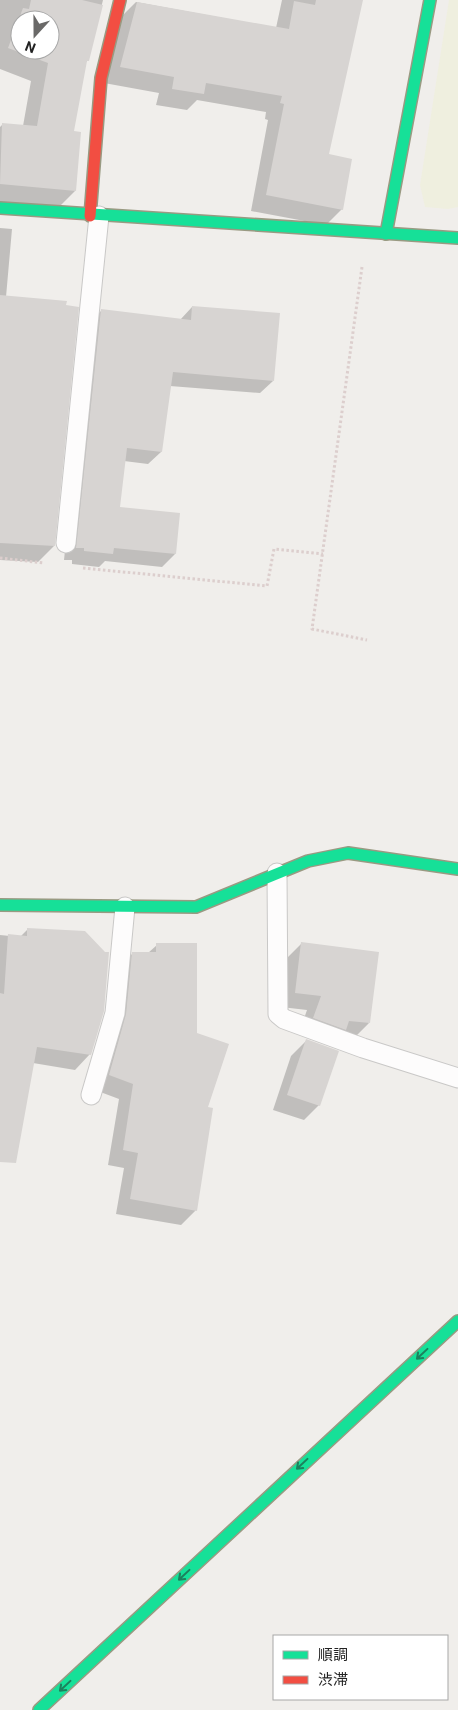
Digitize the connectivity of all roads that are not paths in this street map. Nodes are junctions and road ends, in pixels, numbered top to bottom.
1 (120, 0) edge
2 (430, 0) edge
3 (0, 208) edge
4 (95, 216) junction
5 (386, 234) junction
6 (458, 238) edge
7 (66, 543) dead end
8 (458, 869) edge
9 (277, 873) junction
10 (0, 904) edge
11 (125, 907) junction
12 (458, 1078) edge
13 (91, 1095) dead end
14 (458, 1321) edge
15 (39, 1710) edge

1 - 4 street
2 - 5 street
3 - 4 street
4 - 5 street
4 - 7 lane
5 - 6 street
8 - 9 street
9 - 11 street
9 - 12 lane
10 - 11 street
11 - 13 lane
14 -> 15 street

